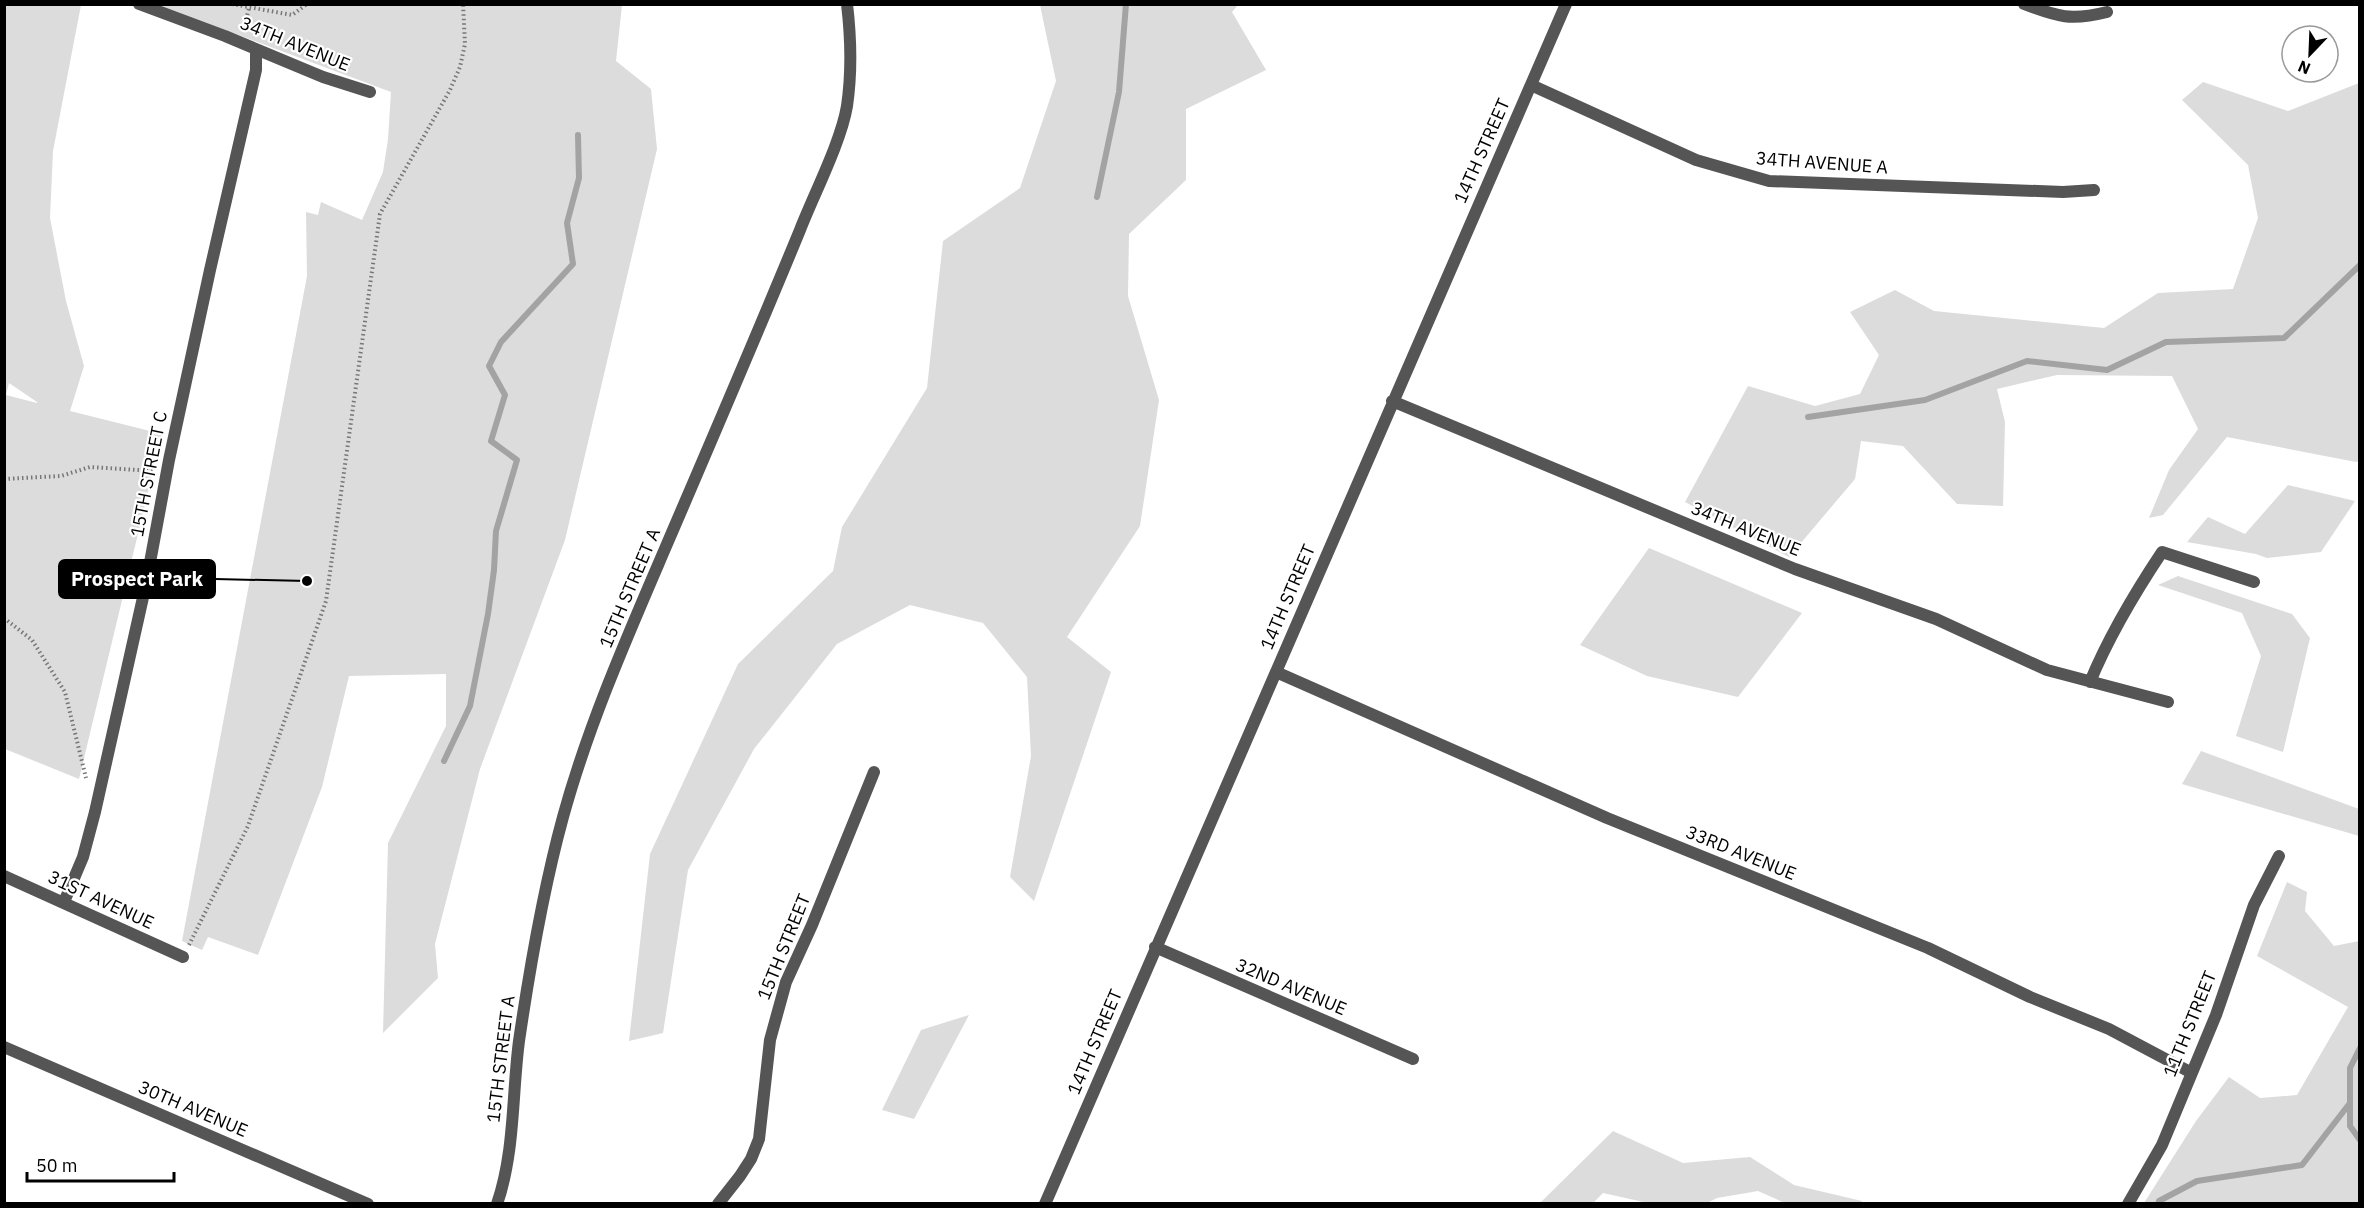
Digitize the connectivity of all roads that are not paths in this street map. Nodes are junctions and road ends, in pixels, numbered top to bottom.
1 (139, 4) edge
2 (847, 4) edge
3 (1566, 4) edge
4 (2024, 4) edge
5 (2107, 12) dead end
6 (256, 50) junction
7 (1531, 85) junction
8 (370, 92) dead end
9 (2094, 190) dead end
10 (1392, 401) junction
11 (2254, 582) dead end
12 (1276, 672) junction
13 (2090, 682) junction
14 (2168, 702) dead end
15 (874, 772) dead end
16 (2279, 856) dead end
17 (4, 876) edge
18 (64, 902) junction
19 (1155, 947) junction
20 (183, 957) road end
21 (4, 1047) edge
22 (1413, 1059) dead end
23 (2190, 1072) junction
24 (368, 1203) edge
25 (497, 1203) edge
26 (718, 1203) edge
27 (1045, 1203) edge
28 (2128, 1203) edge

1 - 6 street, 34TH AVENUE
2 - 25 street, 15TH STREET A
3 - 7 street, 14TH STREET
4 - 5 street
6 - 8 street, 34TH AVENUE
6 - 18 street, 15TH STREET C
7 - 9 street, 34TH AVENUE A
7 - 10 street, 14TH STREET
10 - 12 street, 14TH STREET
10 - 13 street, 34TH AVENUE
11 - 13 street
12 - 19 street, 14TH STREET
12 - 23 street, 33RD AVENUE
13 - 14 street, 34TH AVENUE
15 - 26 street, 15TH STREET
16 - 23 street, 11TH STREET
17 - 18 street, 31ST AVENUE
18 - 20 street, 31ST AVENUE
19 - 22 street, 32ND AVENUE
19 - 27 street, 14TH STREET
21 - 24 street, 30TH AVENUE
23 - 28 street, 11TH STREET

